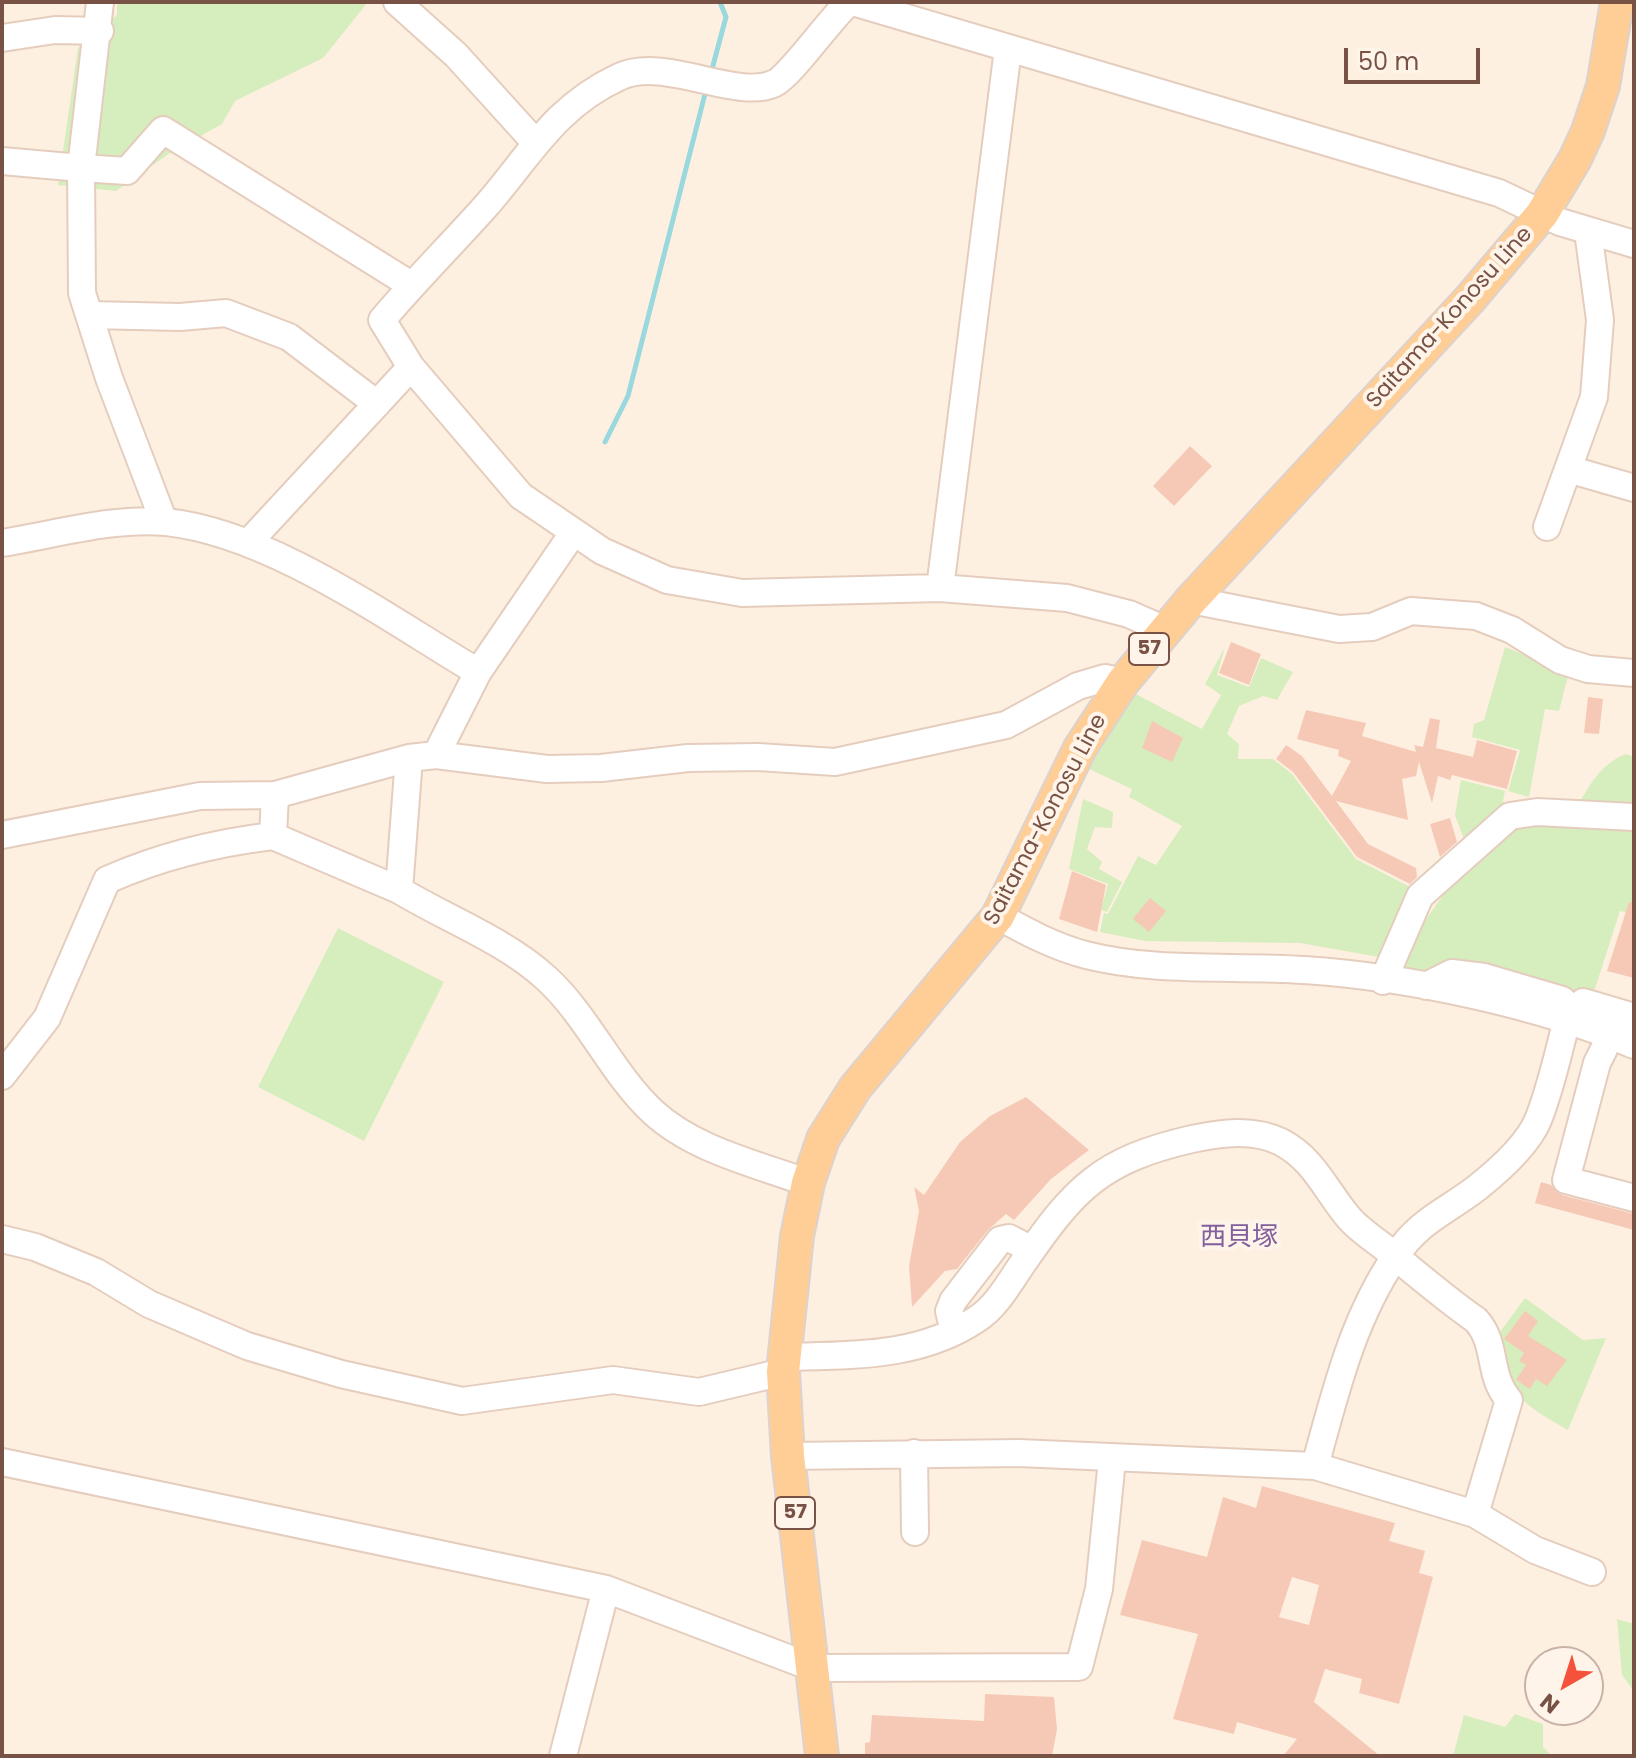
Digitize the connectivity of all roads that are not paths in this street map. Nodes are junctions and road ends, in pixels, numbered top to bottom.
1 (100, 2) edge
2 (397, 2) edge
3 (851, 2) edge
4 (1617, 2) edge
5 (100, 31) junction
6 (2, 38) edge
7 (1008, 49) junction
8 (534, 141) junction
9 (2, 161) edge
10 (81, 168) junction
11 (1542, 214) junction
12 (1588, 231) junction
13 (1634, 244) edge
14 (411, 285) junction
15 (89, 315) junction
16 (411, 367) junction
17 (377, 404) junction
18 (1568, 469) junction
19 (1634, 488) edge
20 (164, 522) junction
21 (1547, 527) dead end
22 (573, 533) junction
23 (2, 543) edge
24 (248, 543) junction
25 (940, 588) junction
26 (1191, 600) junction
27 (1165, 630) junction
28 (478, 672) junction
29 (1634, 673) edge
30 (1123, 682) junction
31 (436, 755) junction
32 (409, 758) junction
33 (275, 795) junction
34 (1634, 817) edge
35 (2, 835) edge
36 (273, 836) junction
37 (399, 890) junction
38 (998, 916) junction
39 (1383, 981) junction
40 (1634, 1017) edge
41 (1583, 1026) junction
42 (1634, 1045) edge
43 (1634, 1064) edge
44 (2, 1076) edge
45 (808, 1183) junction
46 (1634, 1198) edge
47 (2, 1239) edge
48 (1395, 1256) junction
49 (784, 1364) junction
50 (914, 1453) junction
51 (788, 1456) junction
52 (1112, 1460) junction
53 (2, 1462) edge
54 (1315, 1466) junction
55 (1475, 1514) junction
56 (915, 1532) dead end
57 (1592, 1572) dead end
58 (606, 1589) junction
59 (814, 1668) junction
60 (563, 1756) edge
61 (822, 1756) edge

1 - 5 street
2 - 8 street
3 - 7 street
3 - 8 street
4 - 11 main road, Saitama-Konosu Line / 57
5 - 6 street
5 - 10 street
7 - 11 street
7 - 25 street
8 - 14 street
9 - 10 street
10 - 14 street
10 - 15 street
11 - 12 street
11 - 26 main road, Saitama-Konosu Line / 57
12 - 13 street
12 - 18 street
14 - 16 street
15 - 17 street
15 - 20 street
16 - 17 street
16 - 22 street
17 - 24 street
18 - 19 street
18 - 21 street
20 - 23 street
20 - 24 street
22 - 25 street
22 - 28 street
24 - 28 street
25 - 27 street
26 - 27 main road, Saitama-Konosu Line / 57
26 - 29 street
27 - 30 main road, Saitama-Konosu Line / 57
28 - 31 street
30 - 31 street
30 - 38 main road, Saitama-Konosu Line / 57
31 - 32 street
32 - 33 street
32 - 37 street
33 - 35 street
33 - 36 street
34 - 39 street
36 - 37 street
36 - 44 street
37 - 45 street
38 - 39 street
38 - 45 main road, Saitama-Konosu Line / 57
39 - 41 street
40 - 41 street
41 - 42 street
41 - 43 street
41 - 46 street
41 - 48 street
45 - 49 main road, Saitama-Konosu Line / 57
47 - 49 street
48 - 49 street
48 - 54 street
48 - 55 street
49 - 51 main road, Saitama-Konosu Line / 57
50 - 51 street
50 - 52 street
50 - 56 street
51 - 59 main road, Saitama-Konosu Line / 57
52 - 54 street
52 - 59 street
53 - 58 street
54 - 55 street
55 - 57 street
58 - 59 street
58 - 60 street
59 - 61 main road, Saitama-Konosu Line / 57

